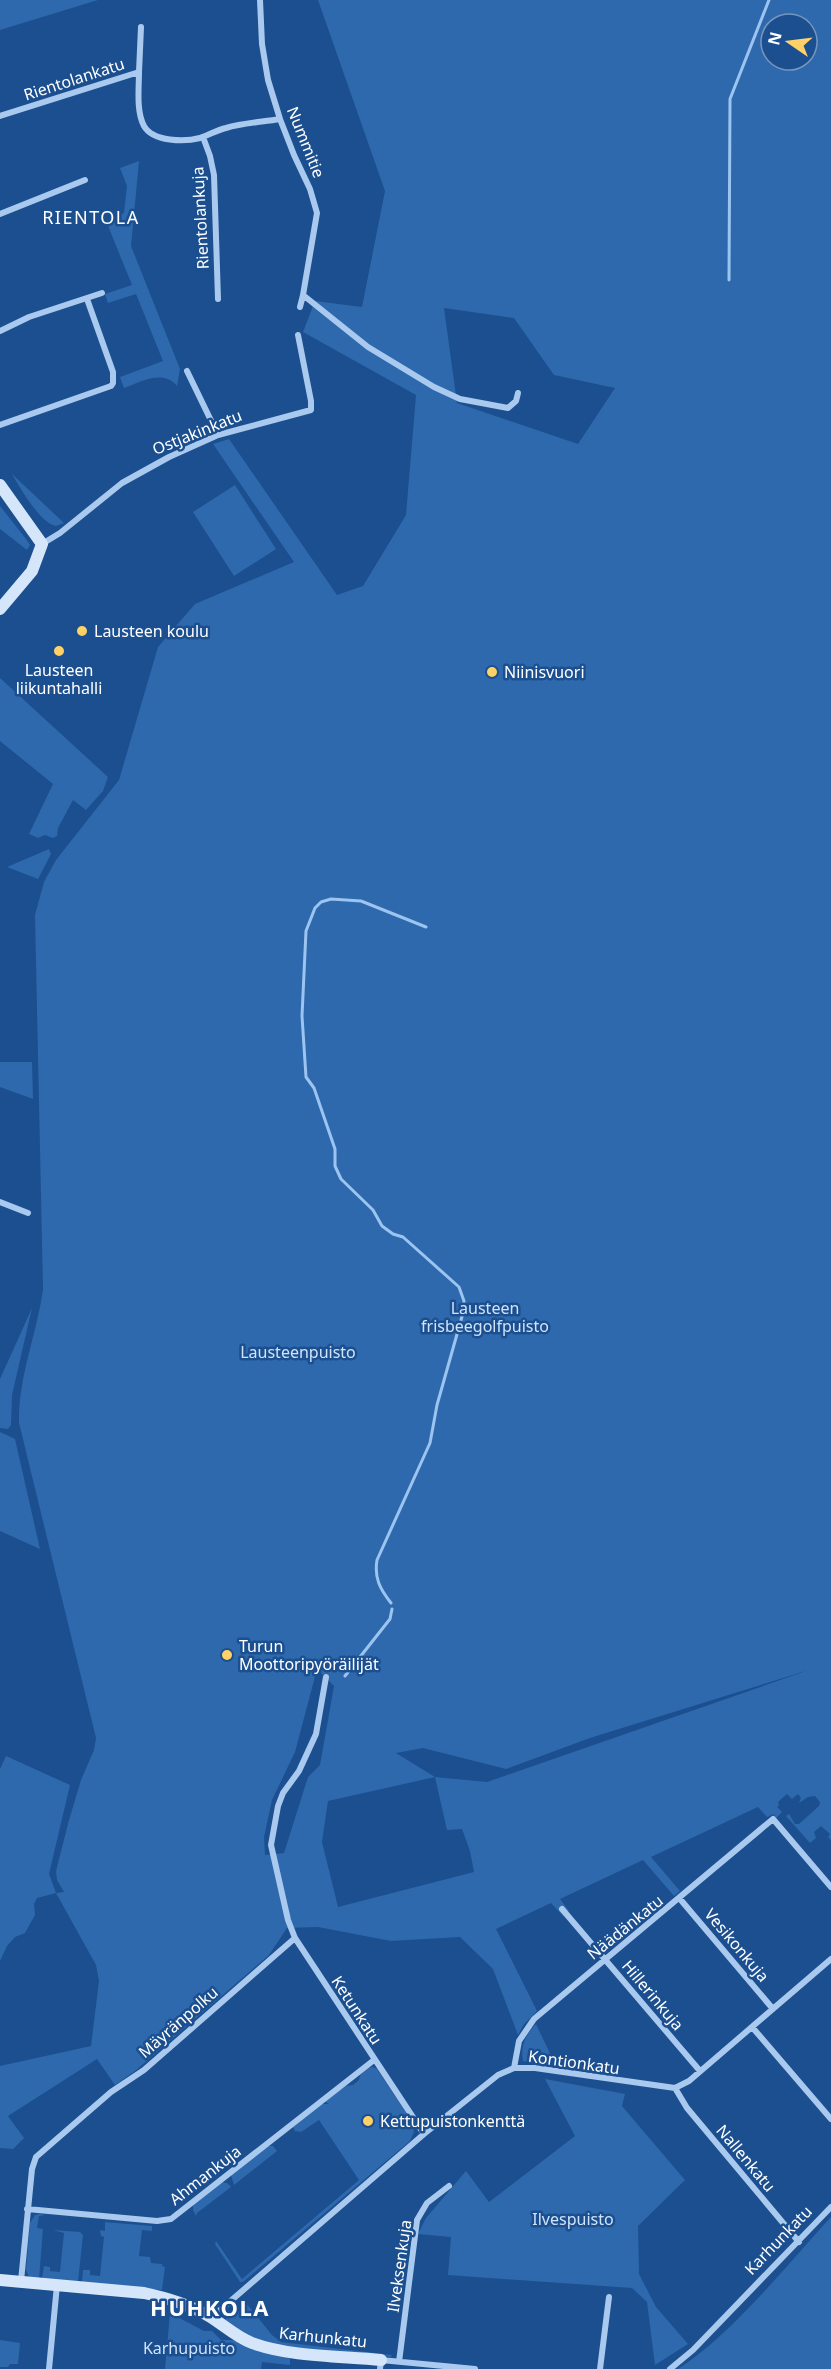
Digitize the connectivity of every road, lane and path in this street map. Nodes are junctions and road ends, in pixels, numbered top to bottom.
1 (260, 0) edge
2 (141, 27) dead end
3 (139, 72) junction
4 (0, 116) edge
5 (280, 119) junction
6 (203, 137) junction
7 (84, 180) dead end
8 (0, 214) edge
9 (102, 293) dead end
10 (303, 295) junction
11 (87, 298) junction
12 (218, 299) dead end
13 (300, 308) dead end
14 (0, 331) edge
15 (298, 335) dead end
16 (187, 371) dead end
17 (518, 393) dead end
18 (0, 425) edge
19 (218, 435) junction
20 (0, 485) edge
21 (42, 544) junction
22 (0, 609) edge
23 (0, 1202) edge
24 (28, 1213) dead end
25 (326, 1677) dead end
26 (831, 1887) edge
27 (680, 1899) junction
28 (562, 1909) dead end
29 (295, 1938) junction
30 (831, 1959) edge
31 (606, 1960) junction
32 (773, 2009) junction
33 (752, 2027) junction
34 (374, 2060) junction
35 (514, 2068) junction
36 (700, 2071) junction
37 (675, 2088) junction
38 (831, 2119) edge
39 (424, 2133) junction
40 (449, 2186) dead end
41 (831, 2207) edge
42 (27, 2209) junction
43 (800, 2242) junction
44 (0, 2280) edge
45 (21, 2282) junction
46 (57, 2285) junction
47 (609, 2297) dead end
48 (211, 2317) junction
49 (399, 2362) junction
50 (380, 2364) edge
51 (49, 2369) edge
52 (476, 2369) edge
53 (600, 2369) edge
54 (670, 2369) edge

1 - 5 street, Nummitie
2 - 3 street
3 - 4 street, Rientolankatu
3 - 6 street, Rientolankatu
5 - 6 street, Rientolankatu
5 - 10 street, Nummitie
6 - 12 street, Rientolankuja
7 - 8 street
9 - 11 street
10 - 13 street, Nummitie
10 - 17 street
11 - 14 street
11 - 18 street
15 - 19 street, Ostjakinkatu
16 - 19 street
19 - 21 street, Ostjakinkatu
20 - 21 street
21 - 22 street
23 - 24 street
25 - 29 street, Ketunkatu
26 - 27 street, Näädänkatu
27 - 31 street, Näädänkatu
27 - 32 street, Vesikonkuja
28 - 31 street, Hillerinkuja
29 - 34 street, Ketunkatu
29 - 42 street, Mäyränpolku
30 - 32 street
31 - 35 street, Näädänkatu
31 - 36 street, Hillerinkuja
32 - 33 street
33 - 36 street
33 - 38 street
34 - 39 street, Ketunkatu
34 - 42 street, Ahmankuja
35 - 37 street, Kontionkatu
35 - 39 street, Kontionkatu
36 - 37 street
37 - 43 street, Nallenkatu
39 - 48 street, Kontionkatu
40 - 49 street, Ilveksenkuja
41 - 43 street, Karhunkatu
42 - 45 street, Mäyränpolku
43 - 54 street, Karhunkatu
44 - 45 street, Karhunkatu
45 - 46 street, Karhunkatu
46 - 48 street, Karhunkatu
46 - 51 street
47 - 53 street
48 - 50 street, Karhunkatu
49 - 50 street, Karhunkatu
49 - 52 street, Karhunkatu

